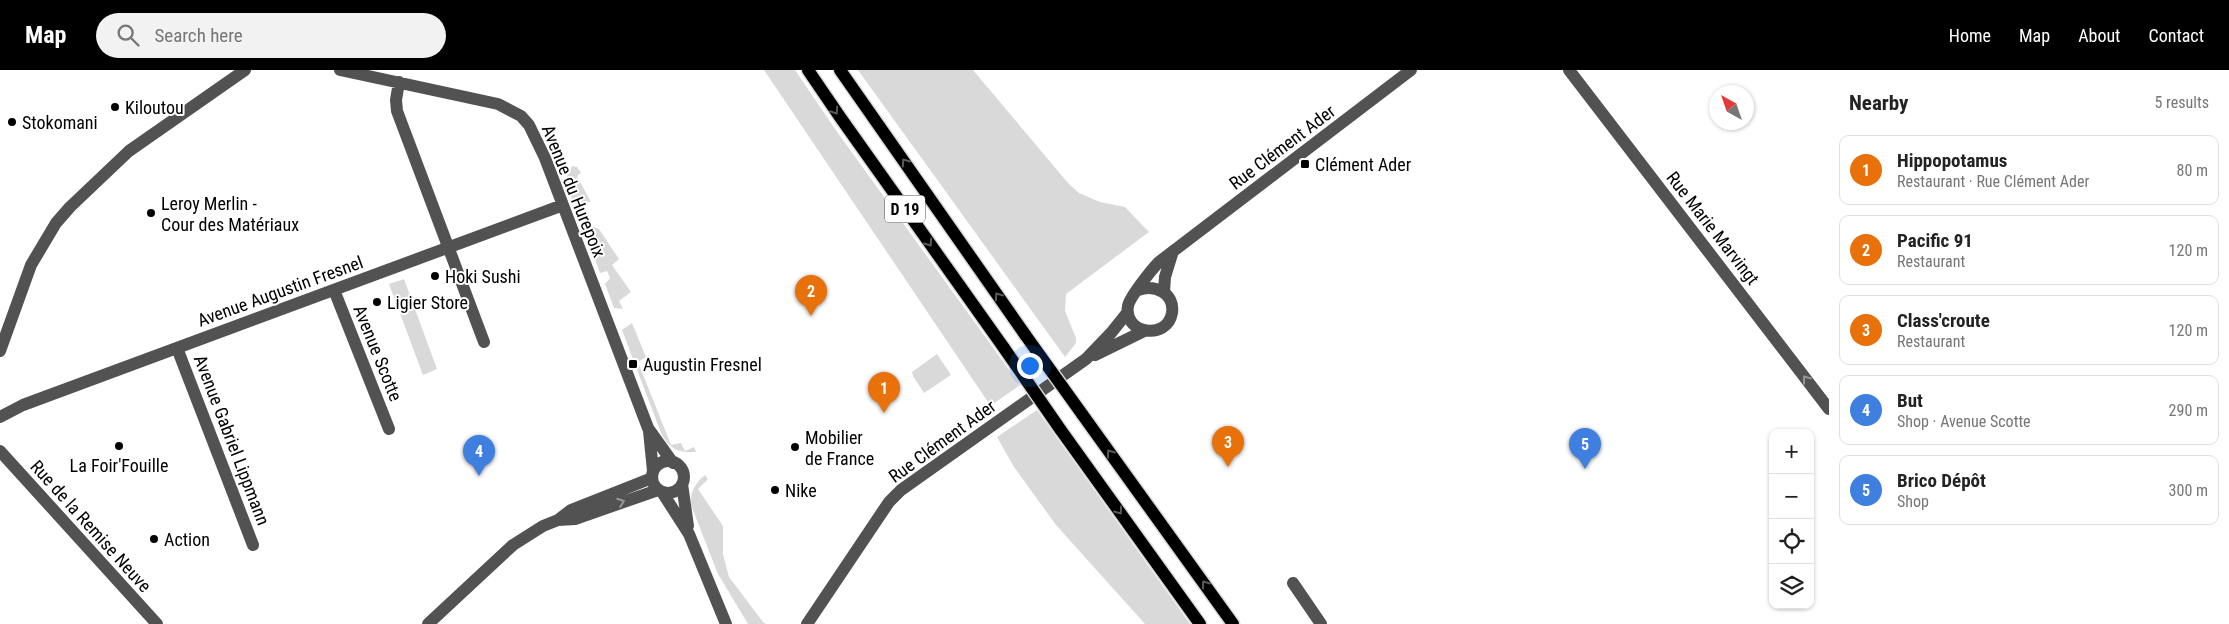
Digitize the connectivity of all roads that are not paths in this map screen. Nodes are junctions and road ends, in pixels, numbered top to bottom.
1 (245, 70) edge
2 (340, 70) edge
3 (808, 70) edge
4 (840, 70) edge
5 (1411, 70) edge
6 (1569, 70) edge
7 (399, 82) junction
8 (563, 205) junction
9 (449, 248) junction
10 (1174, 251) junction
11 (334, 290) junction
12 (1138, 290) junction
13 (1164, 292) junction
14 (1128, 313) junction
15 (1144, 331) junction
16 (484, 342) dead end
17 (177, 348) junction
18 (0, 351) edge
19 (1086, 359) junction
20 (1829, 409) edge
21 (3, 413) edge
22 (648, 428) junction
23 (389, 429) dead end
24 (0, 451) edge
25 (673, 462) junction
26 (653, 474) junction
27 (682, 484) junction
28 (660, 491) junction
29 (558, 520) junction
30 (689, 534) junction
31 (253, 545) dead end
32 (1293, 583) dead end
33 (725, 620) edge
34 (157, 624) edge
35 (428, 624) edge
36 (732, 624) edge
37 (807, 624) edge
38 (1200, 624) edge
39 (1233, 624) edge
40 (1321, 624) edge

1 - 18 street
2 - 7 street, Avenue du Hurepoix
3 -> 38 main road, D 19, bridge
39 -> 4 main road, D 19, bridge
5 - 10 street, Rue Clément Ader
20 -> 6 street, Rue Marie Marvingt
7 - 8 street, Avenue du Hurepoix
7 - 9 street
8 - 9 street, Avenue Augustin Fresnel
8 - 22 street, Avenue du Hurepoix
9 - 11 street, Avenue Augustin Fresnel
9 - 16 street
10 - 12 street, Rue Clément Ader
10 - 13 street, Rue Clément Ader
11 - 17 street, Avenue Augustin Fresnel
11 - 23 street, Avenue Scotte
12 - 13 street
12 - 14 street, Rue Clément Ader
13 - 15 street, Rue Clément Ader
14 - 15 street
14 - 19 street, Rue Clément Ader
15 - 19 street, Rue Clément Ader
17 - 21 street, Avenue Augustin Fresnel
17 - 31 street, Avenue Gabriel Lippmann
19 - 37 street, Rue Clément Ader
22 - 25 street, Avenue du Hurepoix
22 - 26 street, Avenue du Hurepoix
24 - 34 street, Rue de la Remise Neuve
25 - 26 street
25 - 27 street
26 - 28 street
26 - 29 street
27 - 28 street
27 - 30 street
29 -> 28 street
28 - 30 street
29 - 35 street
30 - 33 street
32 - 40 street
33 - 36 street

